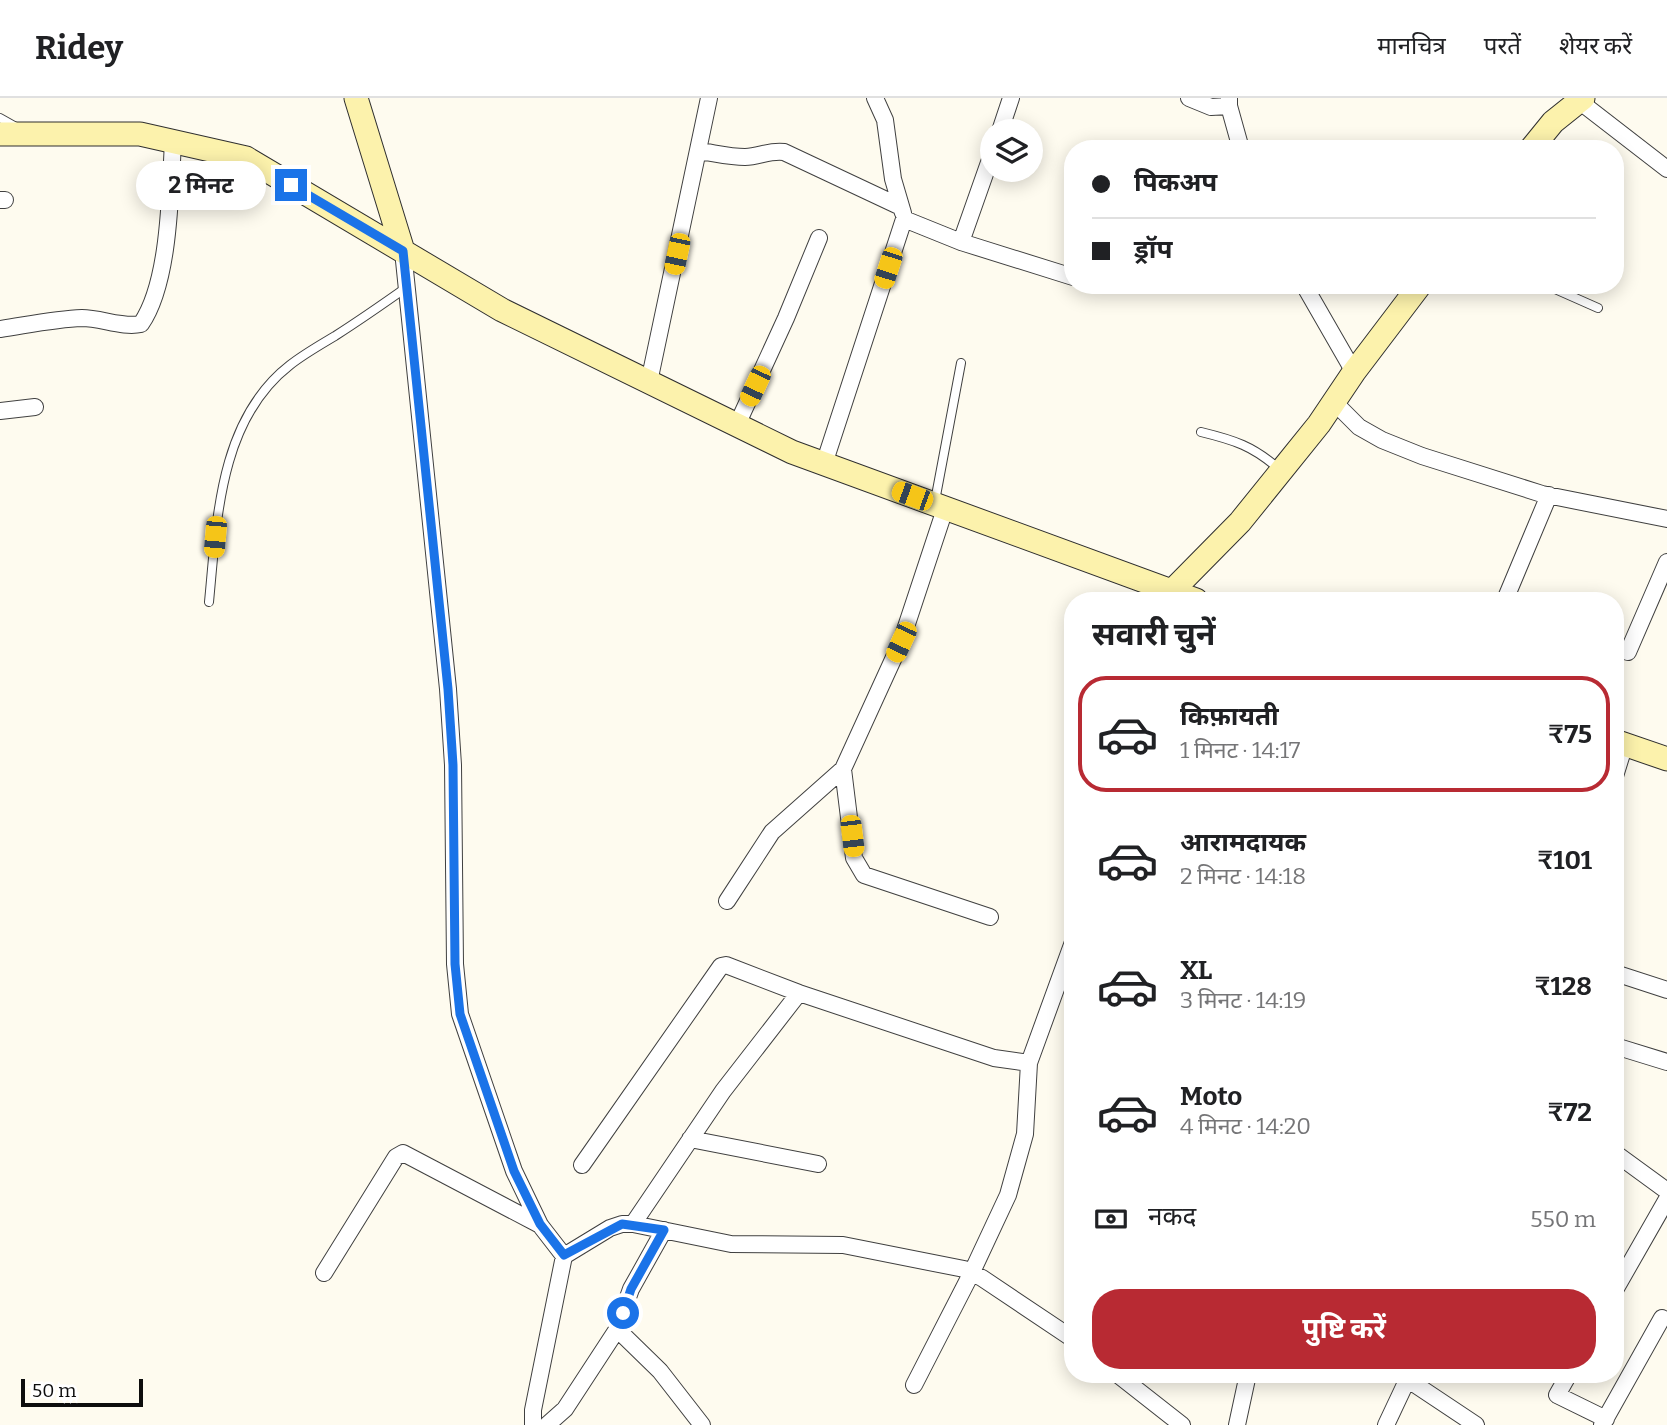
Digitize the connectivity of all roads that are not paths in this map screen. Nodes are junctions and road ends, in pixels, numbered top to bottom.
1 (356, 98) edge
2 (709, 98) edge
3 (874, 98) edge
4 (1011, 98) edge
5 (1189, 98) edge
6 (1581, 100) edge
7 (1229, 102) edge
8 (0, 118) edge
9 (1004, 119) edge
10 (0, 134) edge
11 (28, 134) junction
12 (1239, 140) edge
13 (1538, 140) edge
14 (173, 142) junction
15 (699, 151) junction
16 (1667, 169) edge
17 (982, 182) edge
18 (903, 213) junction
19 (819, 238) dead end
20 (961, 242) junction
21 (403, 251) junction
22 (1064, 274) edge
23 (407, 287) junction
24 (1309, 294) edge
25 (1413, 294) edge
26 (1566, 294) edge
27 (1598, 309) dead end
28 (0, 329) edge
29 (961, 363) dead end
30 (1354, 372) junction
31 (649, 382) junction
32 (1334, 402) junction
33 (35, 407) dead end
34 (0, 411) edge
35 (737, 425) junction
36 (1201, 432) dead end
37 (824, 464) junction
38 (1281, 471) junction
39 (1549, 495) junction
40 (940, 507) junction
41 (1667, 519) edge
42 (1667, 562) edge
43 (1170, 592) edge
44 (1190, 592) edge
45 (1508, 592) edge
46 (209, 602) dead end
47 (1624, 651) edge
48 (1624, 743) edge
49 (1662, 753) edge
50 (843, 769) junction
51 (727, 901) dead end
52 (990, 917) dead end
53 (1064, 967) edge
54 (1624, 976) edge
55 (1056, 990) junction
56 (1667, 990) edge
57 (1064, 992) edge
58 (799, 993) junction
59 (1624, 1049) edge
60 (1667, 1062) edge
61 (1029, 1063) junction
62 (690, 1139) junction
63 (1624, 1160) edge
64 (818, 1164) dead end
65 (582, 1166) dead end
66 (1667, 1191) edge
67 (1667, 1199) edge
68 (540, 1224) junction
69 (633, 1224) junction
70 (664, 1230) junction
71 (564, 1255) junction
72 (972, 1272) junction
73 (324, 1273) dead end
74 (1624, 1274) edge
75 (1662, 1318) dead end
76 (616, 1331) junction
77 (1064, 1333) edge
78 (1128, 1383) edge
79 (1246, 1383) edge
80 (1406, 1383) edge
81 (1419, 1383) edge
82 (1564, 1383) edge
83 (914, 1385) dead end
84 (1604, 1422) edge
85 (533, 1425) edge
86 (547, 1425) edge
87 (702, 1425) edge
88 (1182, 1425) edge
89 (1237, 1425) edge
90 (1386, 1425) edge
91 (1476, 1425) edge

1 - 21 main road
2 - 15 street
3 - 18 street
4 - 9 street
5 - 7 street
6 - 13 main road
6 - 16 street
7 - 12 street
8 - 11 lane
10 - 11 main road
11 - 14 main road
14 - 21 main road
14 - 28 street
15 - 18 street
15 - 31 street
17 - 20 street
18 - 20 street
18 - 37 street
19 - 35 street
20 - 22 street
21 - 23 street
21 - 31 main road
23 - 46 lane
23 - 68 street
24 - 30 street
25 - 30 main road
26 - 27 lane
29 - 40 lane
30 - 32 main road
31 - 35 main road
32 - 38 main road
32 - 39 street
33 - 34 street
35 - 37 main road
36 - 38 lane
37 - 40 main road
38 - 44 main road
39 - 41 street
39 - 45 street
40 - 43 main road
40 - 50 street
42 - 47 street
48 - 49 main road
50 - 51 street
50 - 52 street
53 - 55 street
54 - 56 street
55 - 57 street
55 - 61 street
58 - 61 street
58 - 62 street
58 - 65 street
59 - 60 street
61 - 72 street
62 - 64 street
62 - 69 street
63 - 66 street
67 - 74 street
68 - 71 street
68 - 73 street
69 - 70 street
69 - 71 street
70 - 72 street
70 - 76 street
71 - 85 street
72 - 77 street
72 - 83 street
75 - 84 street
76 - 86 street
76 - 87 street
78 - 88 street
79 - 89 street
80 - 90 street
81 - 91 street
82 - 84 street

